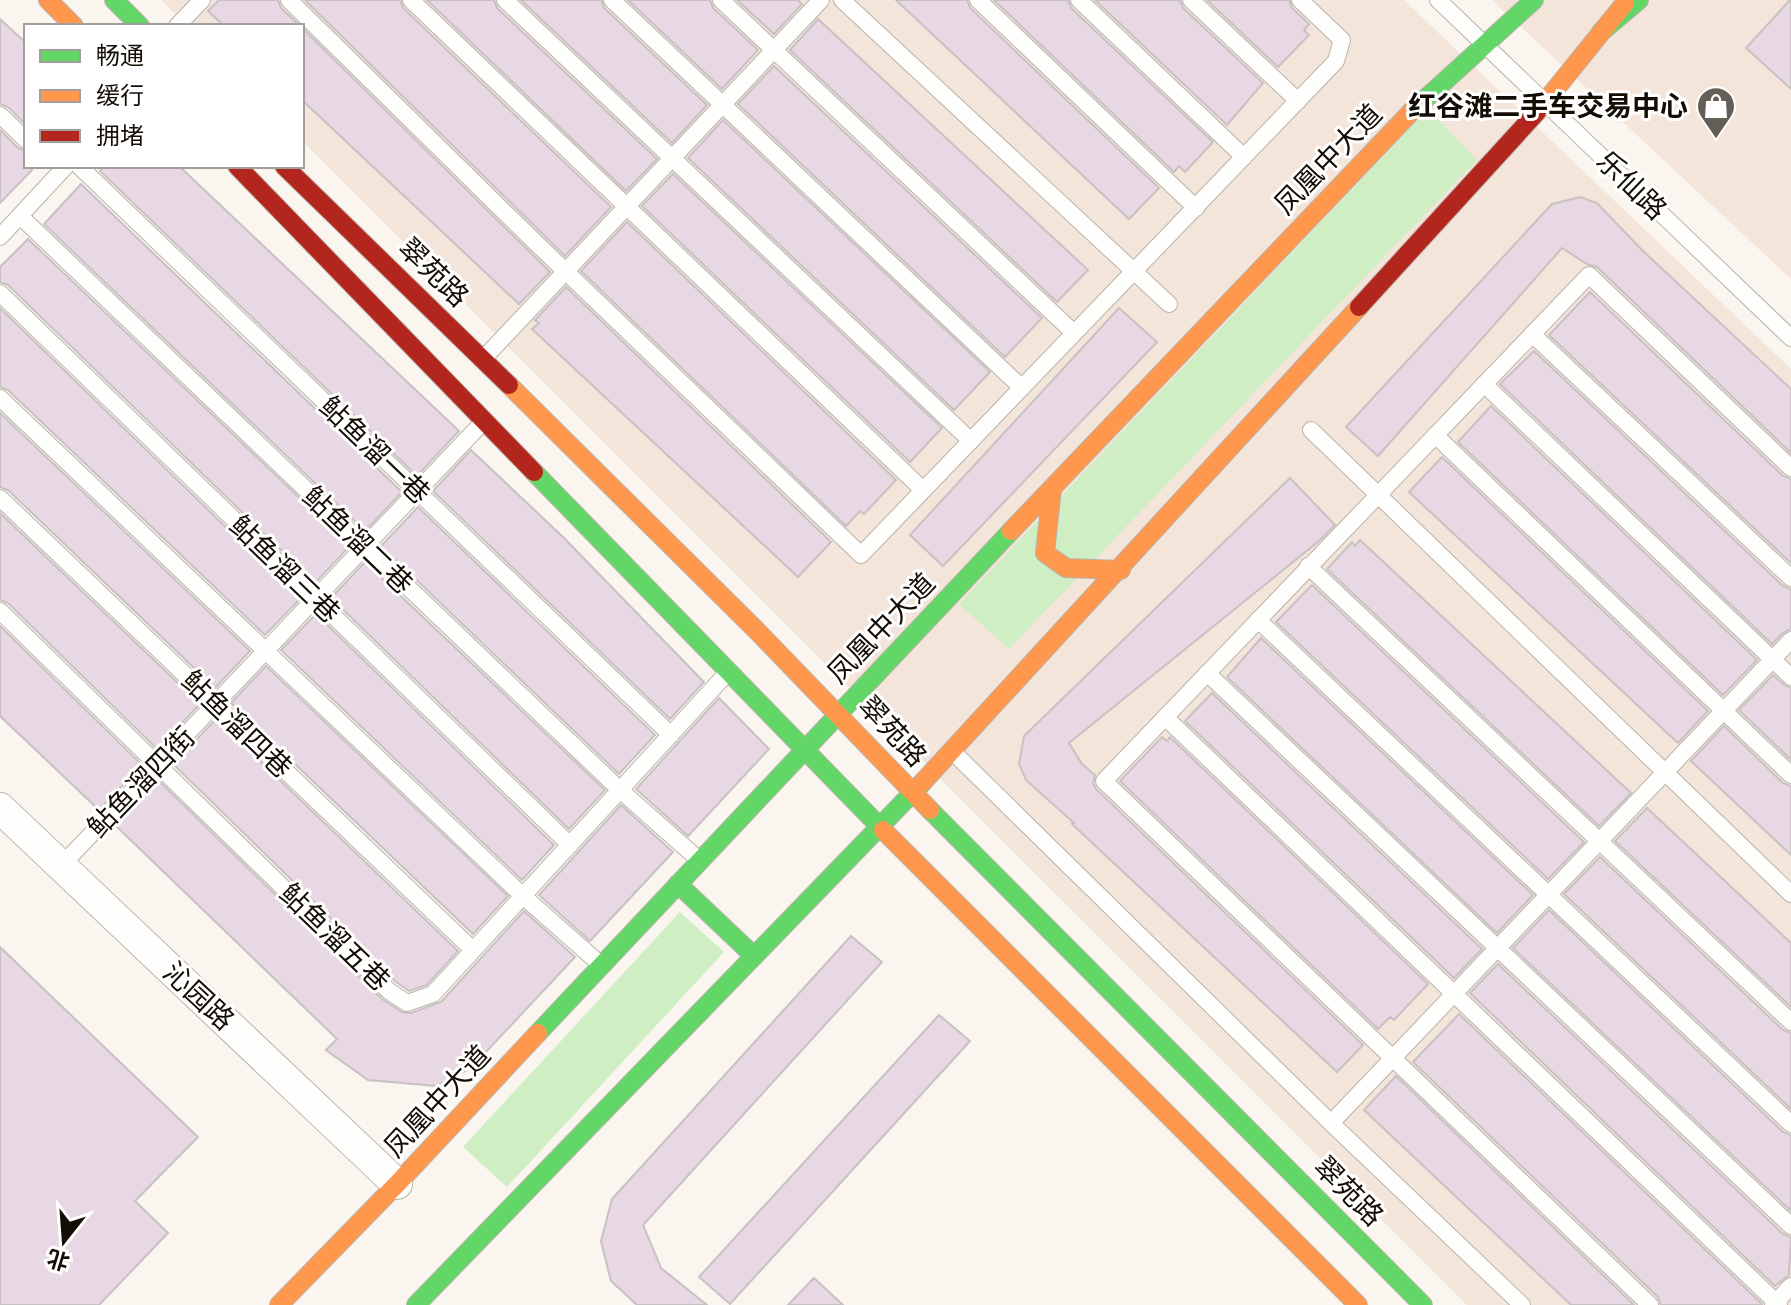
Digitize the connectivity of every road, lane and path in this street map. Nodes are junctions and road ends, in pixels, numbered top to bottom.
1 (48, 0) edge
2 (114, 0) edge
3 (202, 0) edge
4 (289, 0) edge
5 (411, 0) edge
6 (505, 0) edge
7 (612, 0) edge
8 (721, 0) edge
9 (821, 0) edge
10 (842, 0) edge
11 (978, 0) edge
12 (1079, 0) edge
13 (1191, 0) edge
14 (1300, 0) edge
15 (1438, 0) edge
16 (1534, 0) edge
17 (1627, 0) edge
18 (1639, 0) edge
19 (72, 24) edge
20 (138, 24) edge
21 (179, 24) edge
22 (1601, 32) junction
23 (1485, 44) junction
24 (774, 50) junction
25 (1298, 101) junction
26 (1546, 102) junction
27 (723, 105) junction
28 (0, 115) edge
29 (24, 138) edge
30 (1244, 157) junction
31 (672, 158) junction
32 (60, 168) edge
33 (81, 168) edge
34 (239, 168) edge
35 (286, 168) edge
36 (627, 206) junction
37 (1196, 208) junction
38 (20, 216) junction
39 (2, 232) edge
40 (566, 272) junction
41 (1133, 272) junction
42 (0, 293) edge
43 (1169, 304) dead end
44 (1074, 333) junction
45 (1532, 334) junction
46 (1791, 338) edge
47 (483, 359) junction
48 (1484, 384) junction
49 (1022, 388) junction
50 (0, 398) edge
51 (485, 420) junction
52 (1311, 430) dead end
53 (1435, 435) junction
54 (971, 441) junction
55 (1791, 468) edge
56 (1052, 489) junction
57 (923, 490) junction
58 (418, 492) junction
59 (1377, 494) junction
60 (0, 498) edge
61 (365, 547) junction
62 (1308, 566) junction
63 (1121, 570) junction
64 (1791, 578) edge
65 (316, 599) junction
66 (0, 611) edge
67 (1258, 620) junction
68 (1791, 640) edge
69 (266, 651) junction
70 (1772, 659) junction
71 (730, 670) junction
72 (1207, 673) junction
73 (1791, 677) edge
74 (216, 704) junction
75 (1724, 711) junction
76 (838, 713) junction
77 (1165, 717) junction
78 (671, 735) junction
79 (805, 747) junction
80 (953, 752) junction
81 (158, 765) junction
82 (1666, 773) junction
83 (1791, 775) edge
84 (620, 790) junction
85 (913, 793) junction
86 (0, 808) edge
87 (879, 826) junction
88 (1600, 842) junction
89 (570, 845) junction
90 (699, 860) junction
91 (61, 866) junction
92 (678, 884) junction
93 (1791, 894) edge
94 (523, 896) junction
95 (1549, 896) junction
96 (1498, 949) junction
97 (473, 950) junction
98 (754, 956) junction
99 (601, 965) junction
100 (1454, 994) junction
101 (1791, 1022) edge
102 (1393, 1058) junction
103 (1331, 1123) junction
104 (1791, 1124) edge
105 (397, 1184) junction
106 (1791, 1226) edge
107 (1791, 1286) edge
108 (425, 1302) edge
109 (1776, 1304) edge
110 (279, 1305) edge
111 (1358, 1305) edge
112 (1423, 1305) edge
113 (1522, 1305) edge
114 (1650, 1305) edge

1 - 19 main road
2 - 20 main road
3 - 21 lane
4 - 40 lane
5 - 36 lane
6 - 31 lane
7 - 27 lane
8 - 24 lane
9 - 24 lane
10 - 41 lane
11 - 37 lane
12 - 30 lane
13 - 25 lane
14 - 25 lane
15 - 23 lane, 乐仙路
16 - 23 main road, 凤凰中大道
17 - 22 main road
18 - 22 main road
22 - 26 main road
23 - 26 lane, 乐仙路
23 - 56 main road, 凤凰中大道
24 - 27 lane
24 - 44 lane
25 - 30 lane
26 - 46 lane, 乐仙路
26 - 63 main road
27 - 31 lane
27 - 49 lane
28 - 29 lane
30 - 37 lane
31 - 36 lane
31 - 54 lane
32 - 38 lane
33 - 58 lane, 鲇鱼溜一巷
34 - 51 main road
35 - 47 main road, 翠苑路
36 - 40 lane
36 - 57 lane
37 - 41 lane
38 - 39 lane
38 - 61 lane, 鲇鱼溜二巷
40 - 47 lane
40 - 57 lane
41 - 43 lane
41 - 44 lane
42 - 65 lane, 鲇鱼溜三巷
44 - 49 lane
45 - 48 lane
45 - 55 lane
45 - 64 lane
47 - 76 main road, 翠苑路
48 - 53 lane
48 - 70 lane
49 - 54 lane
50 - 69 lane
51 - 58 lane, 鲇鱼溜四街
51 - 71 main road
52 - 59 lane
53 - 59 lane
53 - 75 lane
54 - 57 lane
56 - 63 main road
56 - 76 main road, 凤凰中大道
58 - 61 lane, 鲇鱼溜四街
58 - 78 lane, 鲇鱼溜一巷
59 - 62 lane
59 - 82 lane
60 - 74 lane, 鲇鱼溜四巷
61 - 65 lane, 鲇鱼溜四街
61 - 84 lane, 鲇鱼溜二巷
62 - 67 lane
62 - 88 lane
63 - 80 main road
65 - 69 lane, 鲇鱼溜四街
65 - 89 lane, 鲇鱼溜三巷
66 - 81 lane, 鲇鱼溜五巷
67 - 72 lane
67 - 95 lane
68 - 70 lane
69 - 74 lane, 鲇鱼溜四街
69 - 94 lane
70 - 73 lane
70 - 75 lane
71 - 78 lane, 鲇鱼溜五巷
71 - 79 main road
72 - 77 lane
72 - 96 lane
74 - 81 lane, 鲇鱼溜四街
74 - 97 lane, 鲇鱼溜四巷
75 - 82 lane
75 - 83 lane
76 - 79 main road, 凤凰中大道
76 - 85 main road, 翠苑路
77 - 100 lane
77 - 102 lane
78 - 84 lane, 鲇鱼溜五巷
79 - 87 main road
79 - 90 main road, 凤凰中大道
80 - 85 main road
80 - 103 lane
81 - 91 lane, 鲇鱼溜四街
81 - 97 lane, 鲇鱼溜五巷
82 - 88 lane
82 - 93 lane
84 - 89 lane, 鲇鱼溜五巷
84 - 90 lane, 鲇鱼溜二巷
85 - 87 main road
85 - 112 main road, 翠苑路
86 - 91 street, 沁园路
87 - 98 main road
87 - 111 main road
88 - 95 lane
88 - 101 lane
89 - 94 lane, 鲇鱼溜五巷
90 - 92 main road, 凤凰中大道
91 - 105 street, 沁园路
92 - 98 main road
92 - 99 main road, 凤凰中大道
94 - 97 lane, 鲇鱼溜五巷
94 - 99 lane
95 - 96 lane
95 - 104 lane
96 - 100 lane
96 - 106 lane
98 - 108 main road
99 - 105 main road, 凤凰中大道
100 - 102 lane
100 - 109 lane
102 - 103 lane
102 - 114 lane
103 - 113 lane
105 - 110 main road, 凤凰中大道
107 - 109 lane

